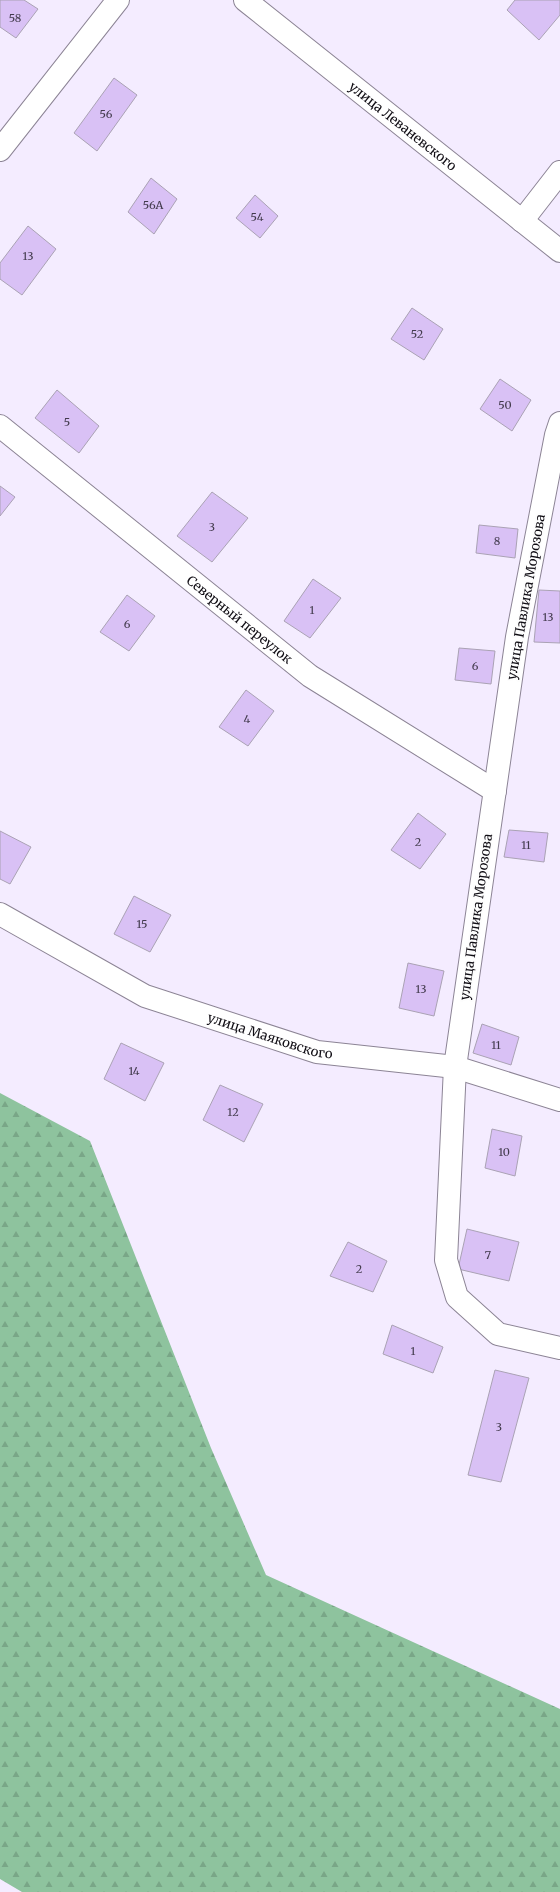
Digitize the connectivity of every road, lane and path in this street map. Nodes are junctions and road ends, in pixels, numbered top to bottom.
1 (118, 0) edge
2 (245, 0) edge
3 (0, 150) edge
4 (560, 172) edge
5 (522, 221) junction
6 (560, 252) edge
7 (560, 422) edge
8 (0, 426) edge
9 (494, 791) junction
10 (0, 914) edge
11 (455, 1067) junction
12 (560, 1100) edge
13 (560, 1348) edge

1 - 3 street
2 - 5 street, улица Леваневского
4 - 5 street
5 - 6 street, улица Леваневского
7 - 9 street, улица Павлика Морозова
8 - 9 street, Северный переулок
9 - 11 street, улица Павлика Морозова
10 - 11 street, улица Маяковского
11 - 12 street, улица Маяковского
11 - 13 street, улица Павлика Морозова

